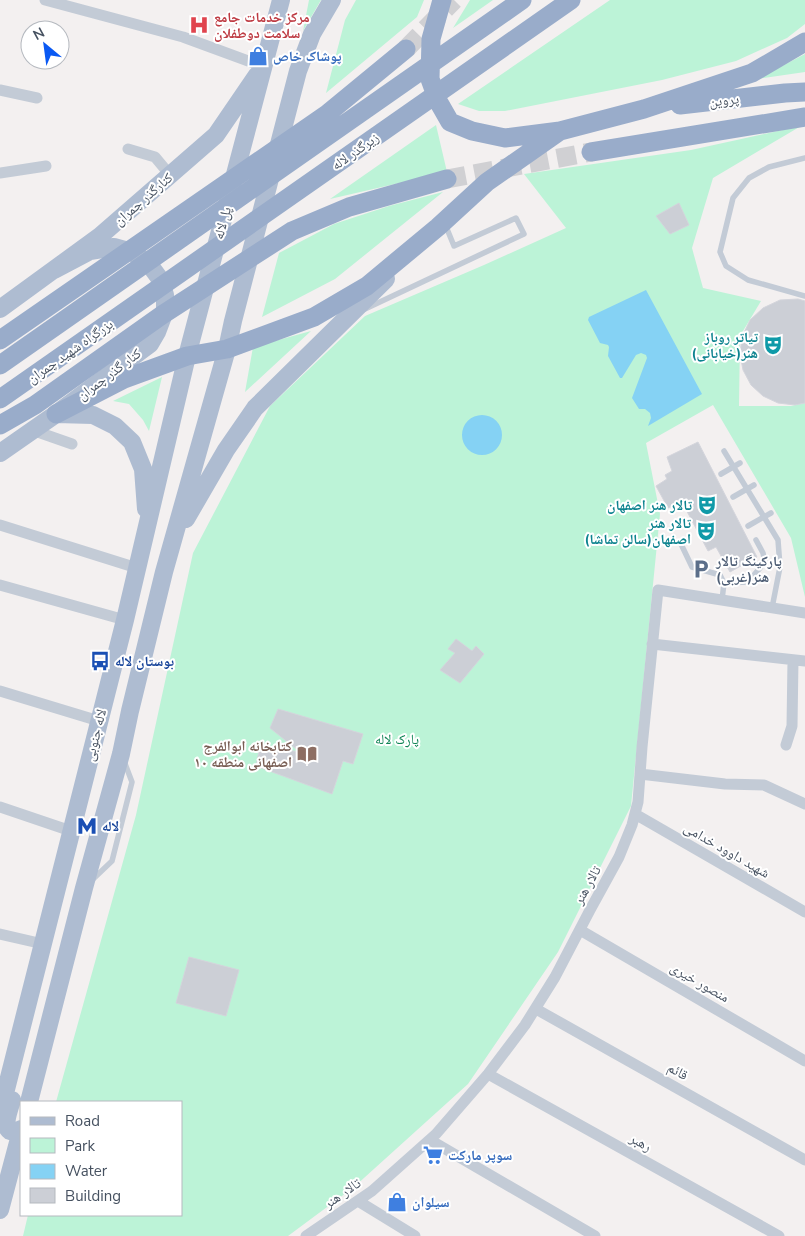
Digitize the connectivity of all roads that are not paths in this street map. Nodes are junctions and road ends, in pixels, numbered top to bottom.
1 (45, 0) edge
2 (281, 0) edge
3 (332, 0) edge
4 (442, 0) edge
5 (522, 0) edge
6 (571, 0) edge
7 (805, 42) edge
8 (406, 49) tunnel mouth
9 (262, 66) junction
10 (0, 90) edge
11 (805, 92) edge
12 (37, 98) dead end
13 (644, 109) junction
14 (805, 117) edge
15 (560, 130) junction
16 (128, 149) dead end
17 (591, 152) tunnel mouth
18 (805, 158) edge
19 (46, 166) dead end
20 (0, 173) edge
21 (170, 175) junction
22 (447, 179) tunnel mouth
23 (441, 224) junction
24 (54, 270) junction
25 (122, 280) joint
26 (805, 296) edge
27 (139, 302) joint
28 (0, 309) edge
29 (347, 318) junction
30 (0, 340) edge
31 (227, 349) junction
32 (187, 356) junction
33 (0, 366) edge
34 (0, 399) edge
35 (56, 414) junction
36 (0, 425) edge
37 (32, 430) junction
38 (72, 444) dead end
39 (724, 451) dead end
40 (0, 453) edge
41 (740, 463) dead end
42 (734, 467) junction
43 (721, 474) dead end
44 (754, 485) dead end
45 (747, 489) junction
46 (733, 497) dead end
47 (771, 513) dead end
48 (764, 517) junction
49 (0, 525) edge
50 (148, 526) junction
51 (748, 526) dead end
52 (756, 540) dead end
53 (680, 544) dead end
54 (171, 548) junction
55 (137, 568) junction
56 (724, 583) junction
57 (0, 585) edge
58 (722, 600) junction
59 (772, 608) junction
60 (805, 613) edge
61 (125, 620) junction
62 (652, 644) junction
63 (799, 660) edge
64 (0, 691) edge
65 (99, 722) junction
66 (786, 745) dead end
67 (640, 774) junction
68 (805, 804) edge
69 (0, 807) edge
70 (635, 814) junction
71 (71, 831) junction
72 (805, 912) edge
73 (580, 930) junction
74 (0, 934) edge
75 (43, 944) junction
76 (35, 978) junction
77 (536, 1009) junction
78 (805, 1061) edge
79 (488, 1074) junction
80 (29, 1101) edge
81 (0, 1113) edge
82 (20, 1130) edge
83 (20, 1134) edge
84 (430, 1140) junction
85 (0, 1160) edge
86 (805, 1160) edge
87 (0, 1182) edge
88 (358, 1201) junction
89 (0, 1210) edge
90 (306, 1236) edge
91 (415, 1236) edge
92 (595, 1236) edge
93 (779, 1236) edge

1 - 9 street
2 - 9 main road
3 - 31 main road, لاله جنوبی
4 - 15 highway
5 - 25 highway, زیرگذر لاله
6 - 27 highway, زیرگذر لاله
7 - 13 highway
8 - 30 highway
9 - 21 main road, کنارگذر چمران
9 - 32 main road, پل لاله
10 - 12 street
11 - 13 highway, پروین
13 - 15 highway
14 - 17 highway
15 - 23 highway
16 - 21 street
18 - 26 lane
19 - 20 street
21 - 24 main road, کنارگذر چمران
22 - 36 highway
23 - 29 main road
23 - 29 lane
23 - 31 highway
24 - 28 main road, کنارگذر چمران
24 - 35 main road, کنار گذر چمران
25 - 33 highway, بزرگراه شهید چمران
27 - 34 highway, بزرگراه شهید چمران
29 - 54 main road
31 - 32 highway
31 - 54 main road, لاله جنوبی
32 - 35 highway
32 - 50 main road, لاله جنوبی
35 - 37 main road
35 - 50 main road
37 - 38 street
37 - 40 main road
39 - 42 lane
41 - 42 lane
42 - 43 lane
42 - 45 lane
44 - 45 lane
45 - 46 lane
45 - 48 lane
47 - 48 lane
48 - 51 lane
48 - 59 lane
49 - 55 street
50 - 55 main road, لاله جنوبی
52 - 56 lane
53 - 56 lane
54 - 80 main road, لاله جنوبی
55 - 61 main road, لاله جنوبی
56 - 58 lane
57 - 61 street
58 - 59 street, تالار هنر
58 - 62 street, تالار هنر
59 - 60 street, تالار هنر
61 - 65 main road, لاله جنوبی
62 - 63 street
62 - 67 street, تالار هنر
63 - 66 street
64 - 65 street
65 - 71 main road, لاله جنوبی
67 - 68 street
67 - 70 street, تالار هنر
69 - 71 street
70 - 72 street, شهید داوود خدامی
70 - 73 street, تالار هنر
71 - 75 main road, لاله جنوبی
73 - 77 street, تالار هنر
73 - 78 street, منصور خیری
74 - 75 street
75 - 76 main road, لاله جنوبی
76 - 81 main road, لاله جنوبی
76 - 82 main road
77 - 79 street, تالار هنر
77 - 86 street, قائم
79 - 84 street, تالار هنر
79 - 93 street, رهبر
83 - 89 main road
84 - 88 street, تالار هنر
84 - 92 street
85 - 87 main road
88 - 90 street, تالار هنر
88 - 91 street

